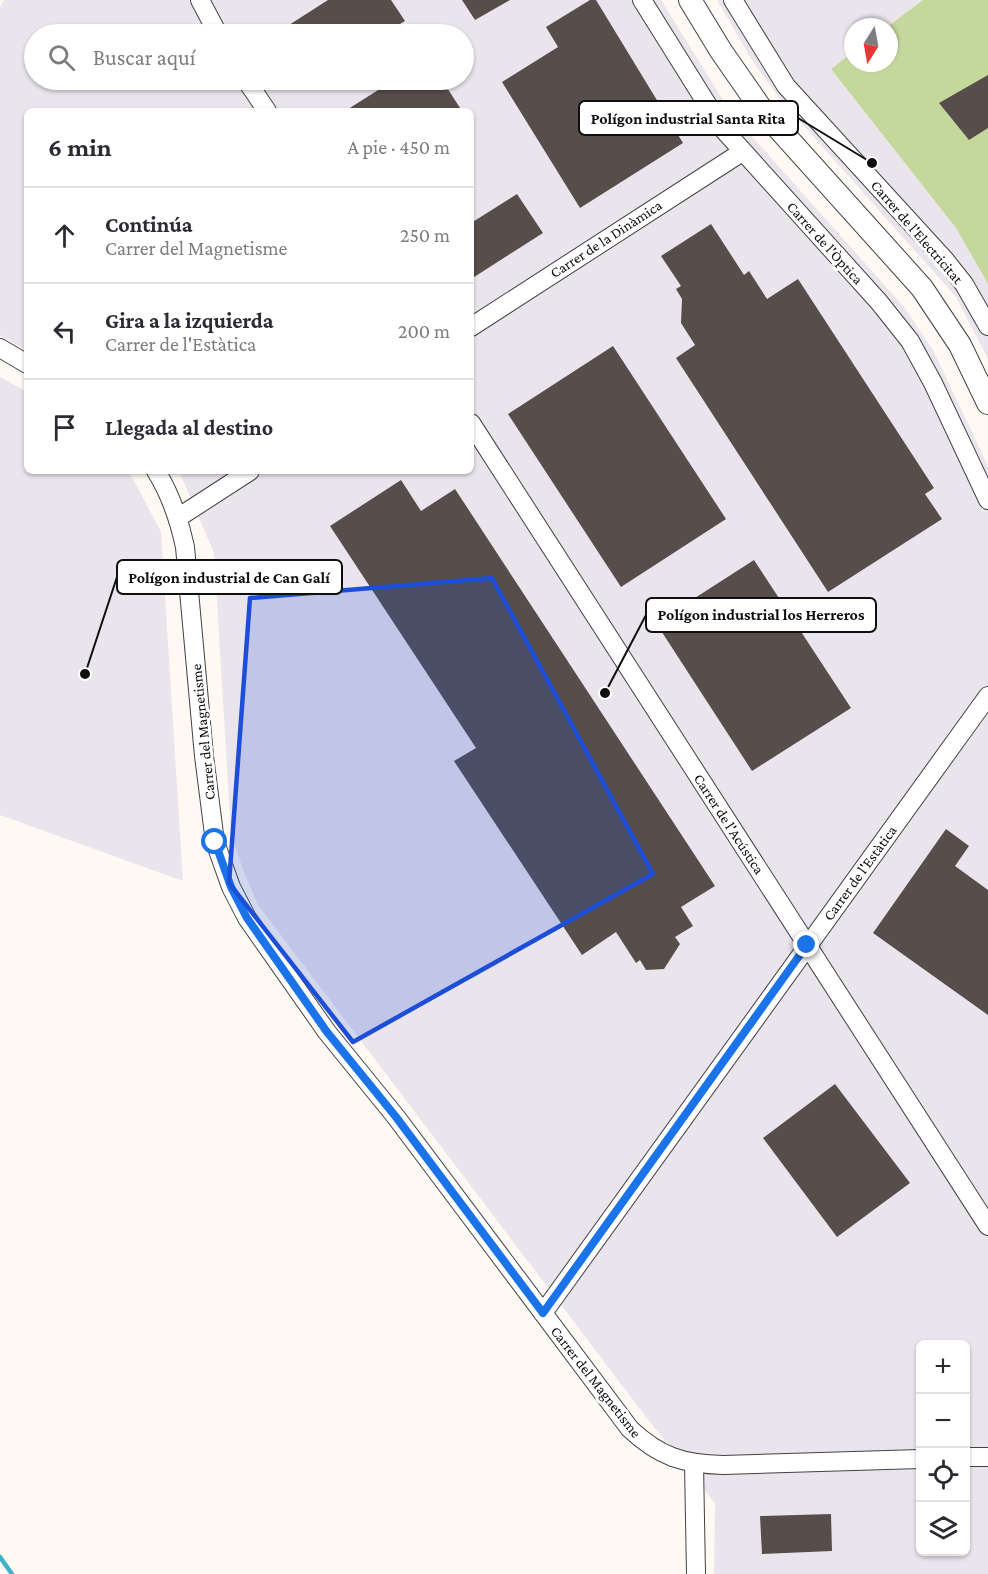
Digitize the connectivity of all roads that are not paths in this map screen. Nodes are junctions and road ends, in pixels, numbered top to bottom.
1 (200, 0) edge
2 (642, 0) edge
3 (690, 0) edge
4 (733, 0) edge
5 (213, 24) edge
6 (253, 90) edge
7 (265, 108) edge
8 (742, 152) junction
9 (474, 325) edge
10 (988, 326) edge
11 (0, 348) edge
12 (24, 362) edge
13 (988, 403) edge
14 (474, 428) edge
15 (158, 474) edge
16 (245, 474) edge
17 (988, 500) edge
18 (179, 517) junction
19 (988, 696) edge
20 (807, 945) junction
21 (988, 1226) edge
22 (543, 1313) junction
23 (970, 1457) edge
24 (988, 1457) edge
25 (916, 1459) edge
26 (694, 1464) junction
27 (696, 1574) edge

1 - 5 street
2 - 8 street, Carrer de l'Òptica
3 - 13 street
4 - 10 street, Carrer de l'Electricitat
6 - 7 street
8 - 9 street, Carrer de la Dinàmica
8 - 17 street, Carrer de l'Òptica
11 - 12 street
14 - 20 street, Carrer de l'Acústica
15 - 18 street, Carrer del Magnetisme
16 - 18 street
18 - 22 street, Carrer del Magnetisme
19 - 20 street, Carrer de l'Estàtica
20 - 21 street, Carrer de l'Acústica
20 - 22 street, Carrer de l'Estàtica
22 - 26 street, Carrer del Magnetisme
23 - 24 street
25 - 26 street, Carrer del Magnetisme
26 - 27 street

